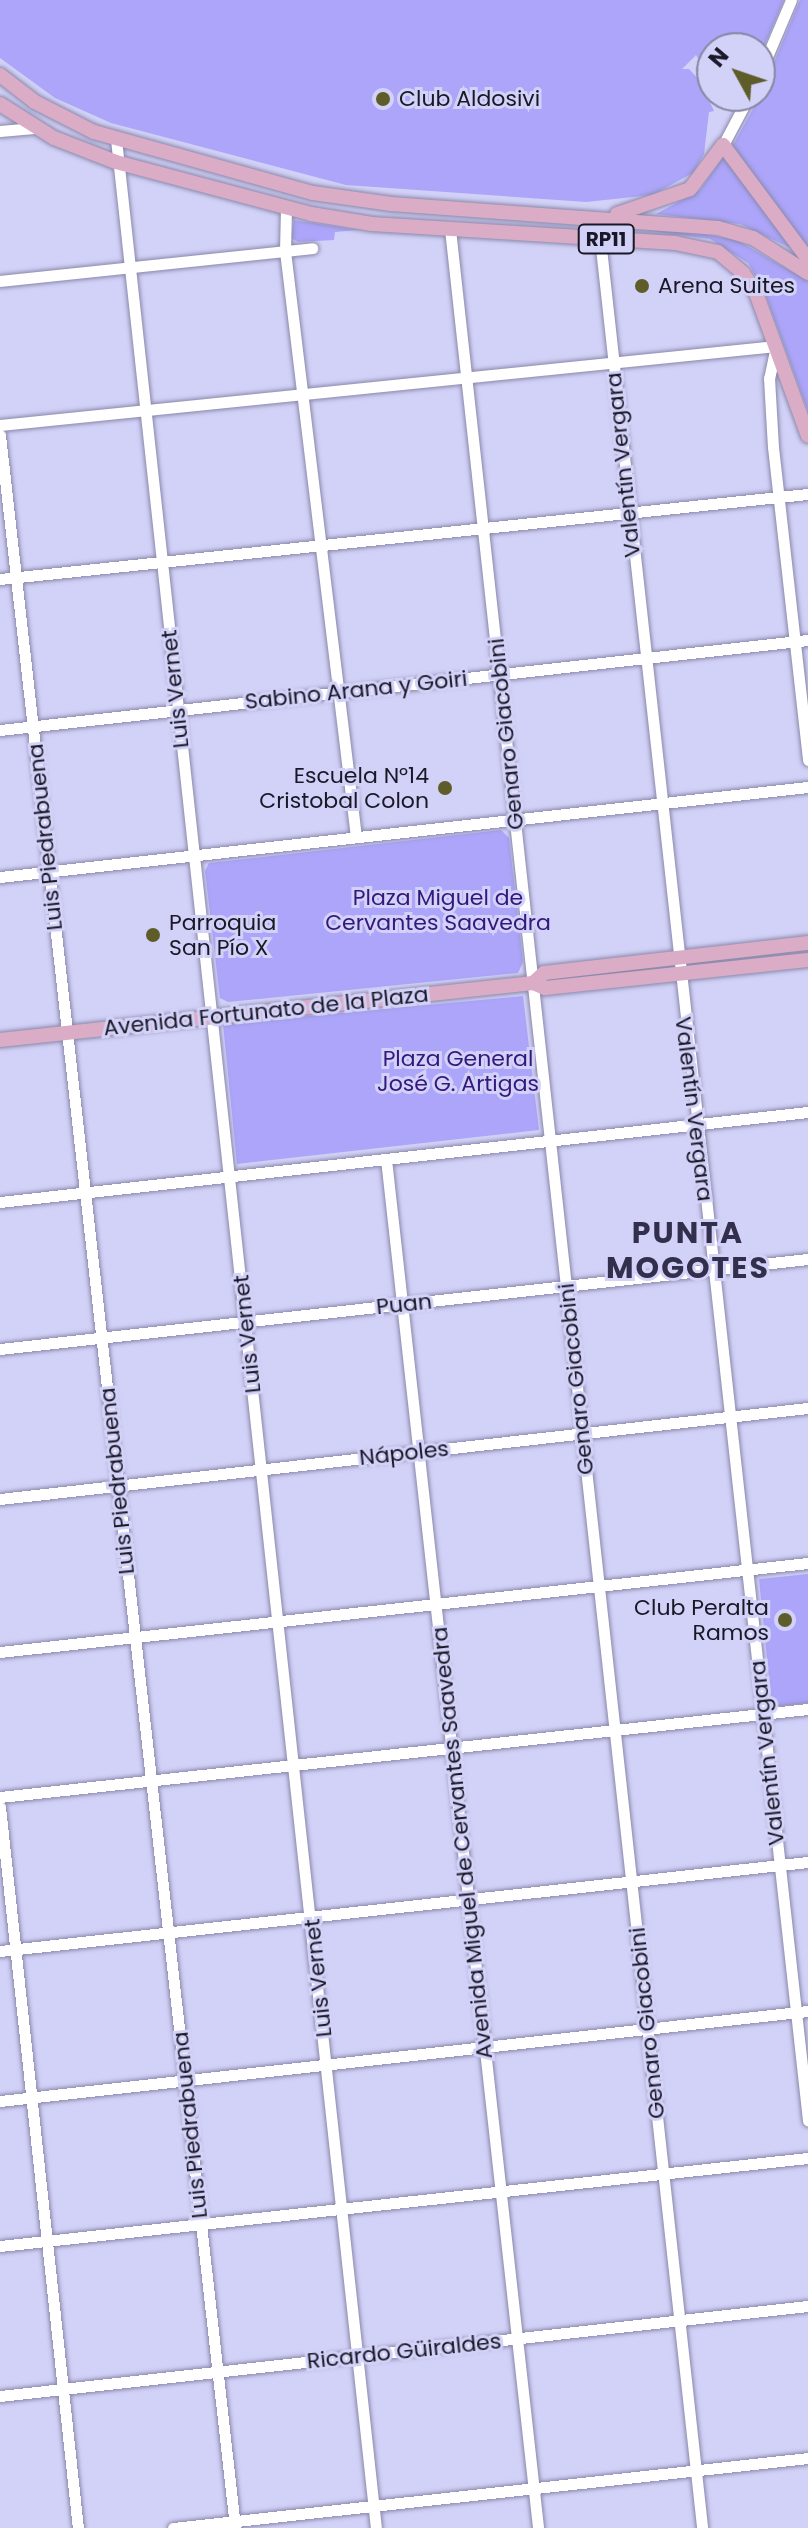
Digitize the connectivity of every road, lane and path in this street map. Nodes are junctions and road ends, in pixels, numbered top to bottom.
1 (791, 0) edge
2 (776, 35) edge
3 (0, 75) edge
4 (0, 104) edge
5 (741, 112) edge
6 (34, 128) junction
7 (0, 131) edge
8 (116, 139) junction
9 (723, 145) junction
10 (116, 162) junction
11 (286, 208) junction
12 (599, 219) junction
13 (450, 229) junction
14 (600, 239) junction
15 (312, 248) dead end
16 (285, 251) junction
17 (808, 259) edge
18 (126, 267) junction
19 (808, 273) edge
20 (0, 281) edge
21 (776, 346) junction
22 (611, 362) junction
23 (466, 376) junction
24 (305, 393) junction
25 (144, 409) junction
26 (0, 425) edge
27 (0, 435) edge
28 (808, 436) edge
29 (808, 494) edge
30 (778, 495) junction
31 (627, 509) junction
32 (483, 525) junction
33 (322, 543) junction
34 (161, 561) junction
35 (16, 578) junction
36 (0, 579) edge
37 (808, 640) edge
38 (795, 642) junction
39 (645, 658) junction
40 (499, 674) junction
41 (340, 692) junction
42 (177, 710) junction
43 (33, 727) junction
44 (0, 730) edge
45 (808, 760) edge
46 (808, 787) edge
47 (662, 803) junction
48 (515, 820) junction
49 (356, 837) junction
50 (194, 855) junction
51 (49, 871) junction
52 (0, 877) edge
53 (808, 943) edge
54 (676, 958) junction
55 (808, 960) edge
56 (677, 974) junction
57 (533, 983) junction
58 (211, 1016) junction
59 (66, 1032) junction
60 (0, 1040) edge
61 (808, 1112) edge
62 (696, 1124) junction
63 (550, 1141) junction
64 (386, 1159) junction
65 (229, 1176) junction
66 (85, 1192) junction
67 (0, 1202) edge
68 (808, 1259) edge
69 (713, 1269) junction
70 (566, 1286) junction
71 (402, 1304) junction
72 (245, 1322) junction
73 (101, 1338) junction
74 (0, 1349) edge
75 (808, 1408) edge
76 (730, 1417) junction
77 (582, 1434) junction
78 (418, 1451) junction
79 (262, 1469) junction
80 (118, 1486) junction
81 (0, 1499) edge
82 (808, 1563) edge
83 (747, 1570) junction
84 (599, 1586) junction
85 (435, 1603) junction
86 (278, 1621) junction
87 (135, 1637) junction
88 (0, 1652) edge
89 (808, 1709) edge
90 (763, 1714) junction
91 (615, 1730) junction
92 (451, 1748) junction
93 (294, 1765) junction
94 (151, 1781) junction
95 (0, 1797) edge
96 (0, 1807) edge
97 (808, 1862) edge
98 (779, 1865) junction
99 (631, 1881) junction
100 (468, 1899) junction
101 (311, 1917) junction
102 (168, 1932) junction
103 (15, 1949) junction
104 (0, 1951) edge
105 (802, 2012) edge
106 (647, 2029) junction
107 (484, 2047) junction
108 (327, 2065) junction
109 (185, 2080) junction
110 (32, 2097) junction
111 (0, 2101) edge
112 (808, 2121) edge
113 (808, 2158) edge
114 (663, 2174) junction
115 (500, 2192) junction
116 (342, 2209) junction
117 (201, 2225) junction
118 (47, 2241) junction
119 (0, 2246) edge
120 (808, 2306) edge
121 (679, 2320) junction
122 (516, 2338) junction
123 (358, 2356) junction
124 (217, 2372) junction
125 (63, 2389) junction
126 (0, 2396) edge
127 (808, 2458) edge
128 (696, 2471) junction
129 (533, 2489) junction
130 (374, 2506) junction
131 (234, 2525) edge
132 (78, 2528) edge
133 (173, 2528) edge
134 (376, 2528) edge
135 (538, 2528) edge
136 (702, 2528) edge

1 - 2 street
3 - 8 main road, RP11
4 - 6 main road, RP11
5 - 9 street
6 - 7 street
6 - 10 main road, RP11
8 - 10 street, Luis Vernet
8 - 12 main road, RP11
9 - 12 main road
9 - 17 main road
10 - 11 main road, RP11
10 - 18 street, Luis Vernet
11 - 13 main road, RP11
11 - 16 street
12 - 19 main road, RP11
13 - 14 main road, RP11
13 - 23 street, Genaro Giacobini
14 - 21 main road, RP11
14 - 22 street, Valentín Vergara
15 - 16 street
16 - 18 street
16 - 24 street
18 - 20 street
18 - 25 street, Luis Vernet
21 - 22 street
21 - 28 main road, RP11
21 - 30 street
22 - 23 street
22 - 31 street, Valentín Vergara
23 - 24 street
23 - 32 street, Genaro Giacobini
24 - 25 street
24 - 33 street
25 - 26 street
25 - 34 street, Luis Vernet
27 - 35 street, Luis Piedrabuena
29 - 30 street
30 - 31 street
30 - 38 street
31 - 32 street
31 - 39 street, Valentín Vergara
32 - 33 street
32 - 40 street, Genaro Giacobini
33 - 34 street
33 - 41 street
34 - 35 street
34 - 42 street, Luis Vernet
35 - 36 street
35 - 43 street, Luis Piedrabuena
37 - 38 street, Sabino Arana y Goiri
38 - 39 street, Sabino Arana y Goiri
38 - 45 street
39 - 40 street, Sabino Arana y Goiri
39 - 47 street, Valentín Vergara
40 - 41 street, Sabino Arana y Goiri
40 - 48 street, Genaro Giacobini
41 - 42 street, Sabino Arana y Goiri
41 - 49 street
42 - 43 street, Sabino Arana y Goiri
42 - 50 street, Luis Vernet
43 - 44 street, Sabino Arana y Goiri
43 - 51 street, Luis Piedrabuena
46 - 47 street
47 - 48 street
47 - 54 street, Valentín Vergara
48 - 49 street
48 - 57 street, Genaro Giacobini
49 - 50 street
50 - 51 street
50 - 58 street, Luis Vernet
51 - 52 street
51 - 59 street, Luis Piedrabuena
53 - 54 main road, Avenida Fortunato de la Plaza
54 - 56 street, Valentín Vergara
54 - 57 main road, Avenida Fortunato de la Plaza
55 - 56 main road, Avenida Fortunato de la Plaza
56 - 57 main road, Avenida Fortunato de la Plaza
56 - 62 street, Valentín Vergara
57 - 58 main road, Avenida Fortunato de la Plaza
57 - 63 street, Genaro Giacobini
58 - 59 main road, Avenida Fortunato de la Plaza
58 - 65 street, Luis Vernet
59 - 60 main road, Avenida Fortunato de la Plaza
59 - 66 street, Luis Piedrabuena
61 - 62 street
62 - 63 street
62 - 69 street, Valentín Vergara
63 - 64 street
63 - 70 street, Genaro Giacobini
64 - 65 street
64 - 71 street, Avenida Miguel de Cervantes Saavedra
65 - 66 street
65 - 72 street, Luis Vernet
66 - 67 street
66 - 73 street, Luis Piedrabuena
68 - 69 street, Puan
69 - 70 street, Puan
69 - 76 street, Valentín Vergara
70 - 71 street, Puan
70 - 77 street, Genaro Giacobini
71 - 72 street, Puan
71 - 78 street, Avenida Miguel de Cervantes Saavedra
72 - 73 street, Puan
72 - 79 street, Luis Vernet
73 - 74 street, Puan
73 - 80 street, Luis Piedrabuena
75 - 76 street, Nápoles
76 - 77 street, Nápoles
76 - 83 street, Valentín Vergara
77 - 78 street, Nápoles
77 - 84 street, Genaro Giacobini
78 - 79 street, Nápoles
78 - 85 street, Avenida Miguel de Cervantes Saavedra
79 - 80 street, Nápoles
79 - 86 street, Luis Vernet
80 - 81 street, Nápoles
80 - 87 street, Luis Piedrabuena
82 - 83 street
83 - 84 street
83 - 90 street, Valentín Vergara
84 - 85 street
84 - 91 street, Genaro Giacobini
85 - 86 street
85 - 92 street, Avenida Miguel de Cervantes Saavedra
86 - 87 street
86 - 93 street, Luis Vernet
87 - 88 street
87 - 94 street, Luis Piedrabuena
89 - 90 street
90 - 91 street
90 - 98 street, Valentín Vergara
91 - 92 street
91 - 99 street, Genaro Giacobini
92 - 93 street
92 - 100 street, Avenida Miguel de Cervantes Saavedra
93 - 94 street
93 - 101 street, Luis Vernet
94 - 95 street
94 - 102 street, Luis Piedrabuena
96 - 103 street
97 - 98 street
98 - 99 street
98 - 105 street, Valentín Vergara
99 - 100 street
99 - 106 street, Genaro Giacobini
100 - 101 street
100 - 107 street, Avenida Miguel de Cervantes Saavedra
101 - 102 street
101 - 108 street, Luis Vernet
102 - 103 street
102 - 109 street, Luis Piedrabuena
103 - 104 street
103 - 110 street
105 - 106 street
105 - 112 street, Valentín Vergara
106 - 107 street
106 - 114 street, Genaro Giacobini
107 - 108 street
107 - 115 street, Avenida Miguel de Cervantes Saavedra
108 - 109 street
108 - 116 street, Luis Vernet
109 - 110 street
109 - 117 street, Luis Piedrabuena
110 - 111 street
110 - 118 street
113 - 114 street
114 - 115 street
114 - 121 street, Genaro Giacobini
115 - 116 street
115 - 122 street, Avenida Miguel de Cervantes Saavedra
116 - 117 street
116 - 123 street, Luis Vernet
117 - 118 street
117 - 124 street, Luis Piedrabuena
118 - 119 street
118 - 125 street
120 - 121 street, Ricardo Güiraldes
121 - 122 street, Ricardo Güiraldes
121 - 128 street, Genaro Giacobini
122 - 123 street, Ricardo Güiraldes
122 - 129 street, Avenida Miguel de Cervantes Saavedra
123 - 124 street, Ricardo Güiraldes
123 - 130 street, Luis Vernet
124 - 125 street, Ricardo Güiraldes
124 - 131 street, Luis Piedrabuena
125 - 126 street, Ricardo Güiraldes
125 - 132 street
127 - 128 street
128 - 129 street
128 - 136 street, Genaro Giacobini
129 - 130 street
129 - 135 street, Avenida Miguel de Cervantes Saavedra
130 - 131 street
130 - 134 street, Luis Vernet
131 - 133 street

